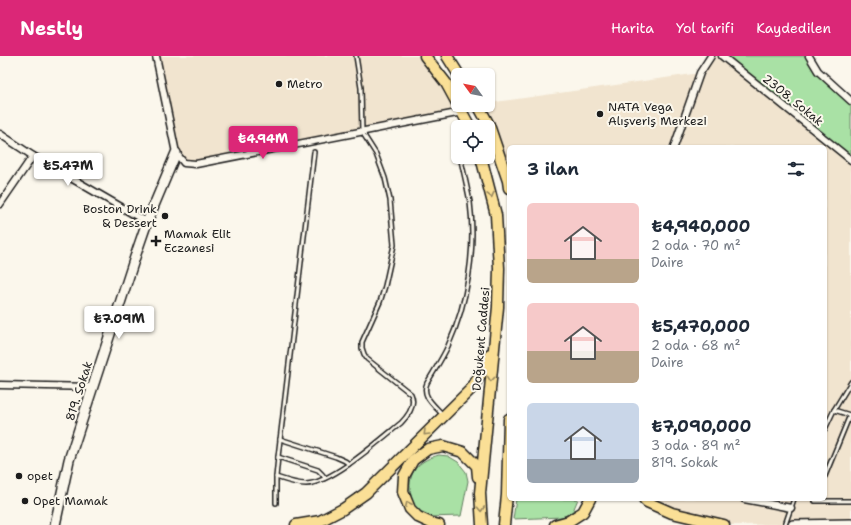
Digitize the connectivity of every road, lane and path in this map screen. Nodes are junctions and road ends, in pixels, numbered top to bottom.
1 (156, 56) edge
2 (356, 56) edge
3 (425, 56) edge
4 (447, 56) edge
5 (711, 56) edge
6 (722, 56) edge
7 (809, 56) edge
8 (455, 68) edge
9 (451, 92) edge
10 (851, 101) edge
11 (462, 112) joint
12 (482, 112) edge
13 (466, 120) edge
14 (362, 132) junction
15 (0, 134) edge
16 (675, 145) edge
17 (314, 152) dead end
18 (176, 153) junction
19 (33, 156) junction
20 (851, 160) edge
21 (462, 164) edge
22 (483, 164) edge
23 (507, 178) edge
24 (0, 204) edge
25 (147, 222) junction
26 (498, 307) junction
27 (851, 382) edge
28 (0, 385) edge
29 (93, 387) junction
30 (834, 410) junction
31 (850, 415) edge
32 (444, 416) junction
33 (827, 425) edge
34 (280, 439) junction
35 (278, 457) junction
36 (349, 464) junction
37 (827, 471) edge
38 (276, 477) junction
39 (325, 478) junction
40 (480, 492) junction
41 (507, 500) edge
42 (589, 501) edge
43 (646, 501) edge
44 (754, 501) edge
45 (793, 501) edge
46 (815, 501) edge
47 (827, 501) edge
48 (827, 501) edge
49 (851, 501) edge
50 (276, 503) dead end
51 (791, 508) junction
52 (851, 524) edge
53 (55, 525) edge
54 (296, 525) edge
55 (439, 525) edge
56 (482, 525) edge
57 (504, 525) edge
58 (555, 525) edge
59 (724, 525) edge
60 (786, 525) edge
61 (793, 525) edge

1 - 18 street
2 - 14 lane
3 - 9 main road
4 - 8 main road
5 - 16 street
6 - 20 street, 2308. Sokak
7 - 10 street
11 - 13 main road
11 - 14 street
12 - 23 main road
14 - 18 street
14 - 36 lane
15 - 19 street
17 - 34 lane
18 - 25 street, 819. Sokak
19 - 24 street
19 - 25 street
21 - 32 lane
22 -> 26 main road, Doğukent Caddesi
25 - 29 street, 819. Sokak
26 - 32 main road
26 -> 40 main road, Doğukent Caddesi
27 - 30 lane
28 - 29 street
29 - 53 street, 819. Sokak
30 - 31 lane
30 - 33 lane
31 - 37 lane
32 -> 54 main road
34 - 35 lane
34 - 36 lane
35 - 38 lane
35 - 39 lane
36 - 39 lane
38 - 39 lane
38 - 50 lane
55 -> 40 main road
40 -> 56 main road, Doğukent Caddesi
41 - 57 main road
42 - 58 main road
43 - 59 main road
44 - 51 street
45 - 51 lane
46 - 48 lane
47 - 49 lane
51 - 60 lane
52 - 61 street

